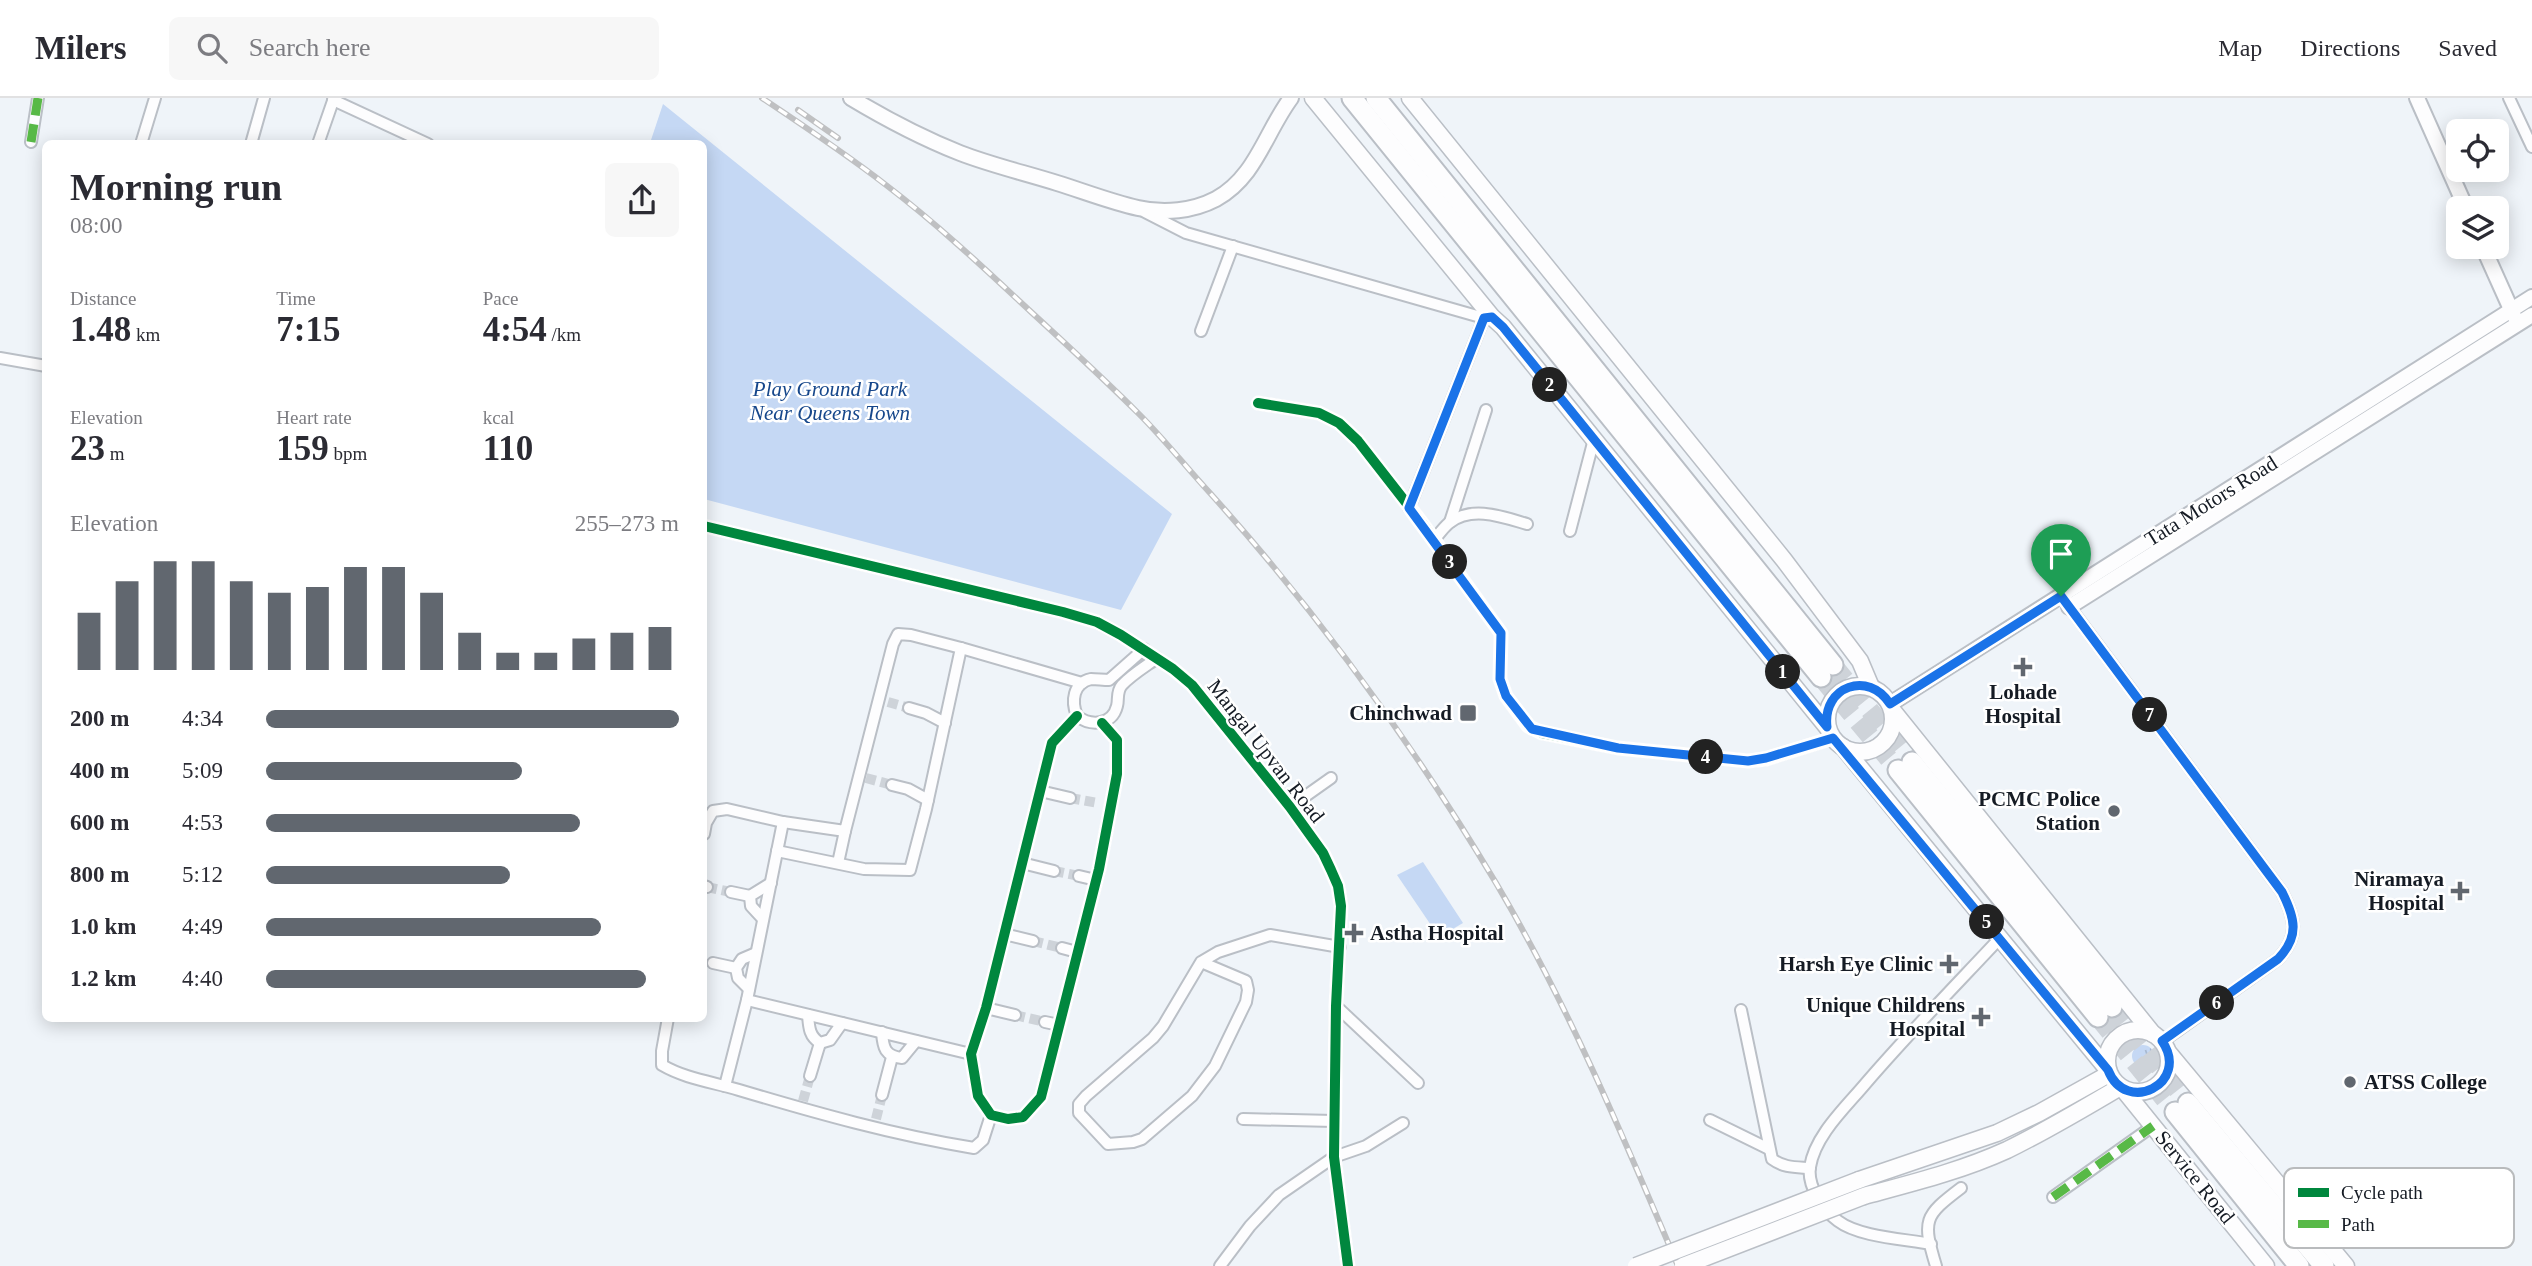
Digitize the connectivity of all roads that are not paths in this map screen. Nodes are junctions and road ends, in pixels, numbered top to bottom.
1 (38, 98) edge
2 (155, 98) edge
3 (264, 98) edge
4 (851, 98) edge
5 (1291, 98) edge
6 (1313, 98) edge
7 (1352, 98) edge
8 (1410, 98) edge
9 (2417, 98) edge
10 (2509, 98) edge
11 (334, 99) edge
12 (1377, 99) edge
13 (142, 140) edge
14 (252, 140) edge
15 (319, 140) edge
16 (420, 140) edge
17 (31, 142) dead end
18 (2532, 147) edge
19 (2461, 196) edge
20 (1139, 209) junction
21 (1233, 246) junction
22 (2488, 259) edge
23 (2532, 298) edge
24 (2511, 310) junction
25 (2532, 315) edge
26 (1488, 317) junction
27 (2518, 324) junction
28 (1201, 331) dead end
29 (0, 358) edge
30 (42, 365) edge
31 (1258, 403) dead end
32 (1486, 410) dead end
33 (1594, 439) junction
34 (1409, 508) junction
35 (1450, 522) junction
36 (1527, 524) dead end
37 (707, 527) edge
38 (1570, 531) dead end
39 (1434, 540) junction
40 (2065, 602) junction
41 (961, 648) junction
42 (1144, 649) junction
43 (1157, 657) junction
44 (1082, 683) junction
45 (1871, 687) junction
46 (909, 708) tunnel mouth
47 (1891, 708) junction
48 (948, 710) junction
49 (926, 713) junction
50 (1077, 716) junction
51 (945, 723) junction
52 (1102, 723) junction
53 (1834, 737) junction
54 (1905, 766) tunnel mouth
55 (1331, 778) dead end
56 (892, 785) tunnel mouth
57 (931, 786) junction
58 (908, 789) junction
59 (1040, 792) junction
60 (1070, 798) tunnel mouth
61 (928, 800) junction
62 (1098, 803) tunnel mouth
63 (1111, 806) junction
64 (1290, 807) junction
65 (707, 821) edge
66 (783, 822) junction
67 (845, 831) junction
68 (777, 851) junction
69 (838, 863) junction
70 (1022, 863) junction
71 (1054, 871) tunnel mouth
72 (1079, 877) tunnel mouth
73 (1096, 880) junction
74 (771, 883) junction
75 (731, 892) tunnel mouth
76 (750, 896) junction
77 (763, 919) junction
78 (1004, 934) junction
79 (2000, 938) junction
80 (1033, 941) tunnel mouth
81 (1340, 947) junction
82 (1062, 948) tunnel mouth
83 (1077, 952) junction
84 (757, 953) junction
85 (1201, 962) junction
86 (713, 963) dead end
87 (736, 968) junction
88 (748, 995) junction
89 (1336, 1006) junction
90 (986, 1008) junction
91 (1741, 1010) dead end
92 (2105, 1012) tunnel mouth
93 (808, 1015) junction
94 (1015, 1015) tunnel mouth
95 (667, 1022) edge
96 (1045, 1022) tunnel mouth
97 (842, 1023) junction
98 (1059, 1026) junction
99 (882, 1032) junction
100 (916, 1041) junction
101 (2161, 1042) junction
102 (820, 1043) junction
103 (971, 1054) junction
104 (892, 1057) junction
105 (810, 1076) tunnel mouth
106 (2115, 1080) junction
107 (1419, 1083) dead end
108 (725, 1086) junction
109 (882, 1096) tunnel mouth
110 (991, 1115) junction
111 (1242, 1119) dead end
112 (1710, 1120) dead end
113 (1334, 1121) junction
114 (1403, 1123) dead end
115 (2153, 1126) junction
116 (1769, 1149) junction
117 (1334, 1157) junction
118 (1810, 1168) junction
119 (1961, 1188) dead end
120 (2284, 1191) edge
121 (2053, 1197) dead end
122 (2284, 1222) edge
123 (1931, 1244) junction
124 (2284, 1246) edge
125 (2286, 1248) edge
126 (2308, 1248) edge
127 (2331, 1248) edge
128 (1220, 1266) edge
129 (1348, 1266) edge
130 (1636, 1266) edge
131 (1683, 1266) edge
132 (1936, 1266) edge
133 (2266, 1266) edge
134 (2299, 1266) edge
135 (2324, 1266) edge
136 (2346, 1266) edge

1 - 17 street
2 - 13 street
3 - 14 street
4 - 20 main road
5 - 20 main road
6 - 26 main road, Service Road
7 - 12 highway
8 - 45 main road
9 - 19 main road
10 - 18 street
11 - 15 street
11 - 16 street
20 - 21 street
21 - 26 street
21 - 28 street
22 - 24 main road
23 - 24 main road, Tata Motors Road
24 - 27 main road
24 - 40 main road, Tata Motors Road
25 - 27 main road
26 - 33 main road, Service Road
26 - 34 street
27 - 40 main road
29 - 30 street
31 - 34 street
32 - 35 street
33 - 38 street
33 - 53 main road, Service Road
34 - 39 street
35 - 36 street
35 - 39 street
37 - 42 street, Mangal Upvan Road
39 - 53 street
40 - 47 main road, Tata Motors Road
40 - 101 street
41 - 44 street
41 - 48 street
41 - 67 street
42 - 43 street, Mangal Upvan Road
42 - 44 street
43 - 52 street
43 - 64 street, Mangal Upvan Road
44 - 50 street
45 - 47 main road
45 - 53 main road
46 - 49 street
47 - 53 main road
47 - 101 main road
48 - 49 street
48 - 51 street
49 - 51 street
50 - 52 street
50 - 59 street
51 - 57 street
52 - 63 street
53 - 79 main road, Service Road
54 - 92 highway
55 - 64 street
56 - 58 street
57 - 58 street
57 - 61 street
58 - 61 street
59 - 60 street
59 - 70 street
61 - 69 street
62 - 63 street
63 - 73 street
64 - 81 street, Mangal Upvan Road
65 - 66 street
66 - 67 street
66 - 68 street
67 - 69 street
68 - 69 street
68 - 74 street
70 - 71 street
70 - 78 street
72 - 73 street
73 - 83 street
74 - 76 street
74 - 77 street
75 - 76 street
76 - 77 street
77 - 84 street
78 - 80 street
78 - 90 street
79 - 106 main road, Service Road
79 - 118 street
81 - 85 street
81 - 89 street, Mangal Upvan Road
82 - 83 street
83 - 98 street
84 - 87 street
84 - 88 street
85 - 85 street
86 - 87 street
87 - 88 street
88 - 93 street
88 - 108 street
89 - 107 street
89 - 113 street, Mangal Upvan Road
90 - 94 street
90 - 103 street
91 - 116 street
93 - 97 street
93 - 102 street
95 - 108 street
96 - 98 street
97 - 99 street
97 - 102 street
98 - 110 street
99 - 100 street
99 - 104 street
100 - 103 street
100 - 104 street
101 - 106 main road
101 - 106 main road
101 - 120 main road
102 - 105 street
103 - 110 street
104 - 109 street
106 - 115 main road, Service Road
106 - 130 main road, bridge
106 - 131 main road, bridge
108 - 110 street
111 - 113 street
112 - 116 street
113 - 117 street, Mangal Upvan Road
114 - 117 street
115 - 121 street
115 - 133 main road, Service Road
116 - 118 street
117 - 128 street
117 - 129 street, Mangal Upvan Road
118 - 123 street
119 - 123 street
122 - 124 highway
123 - 132 street
125 - 134 highway
126 - 135 highway
127 - 136 main road

